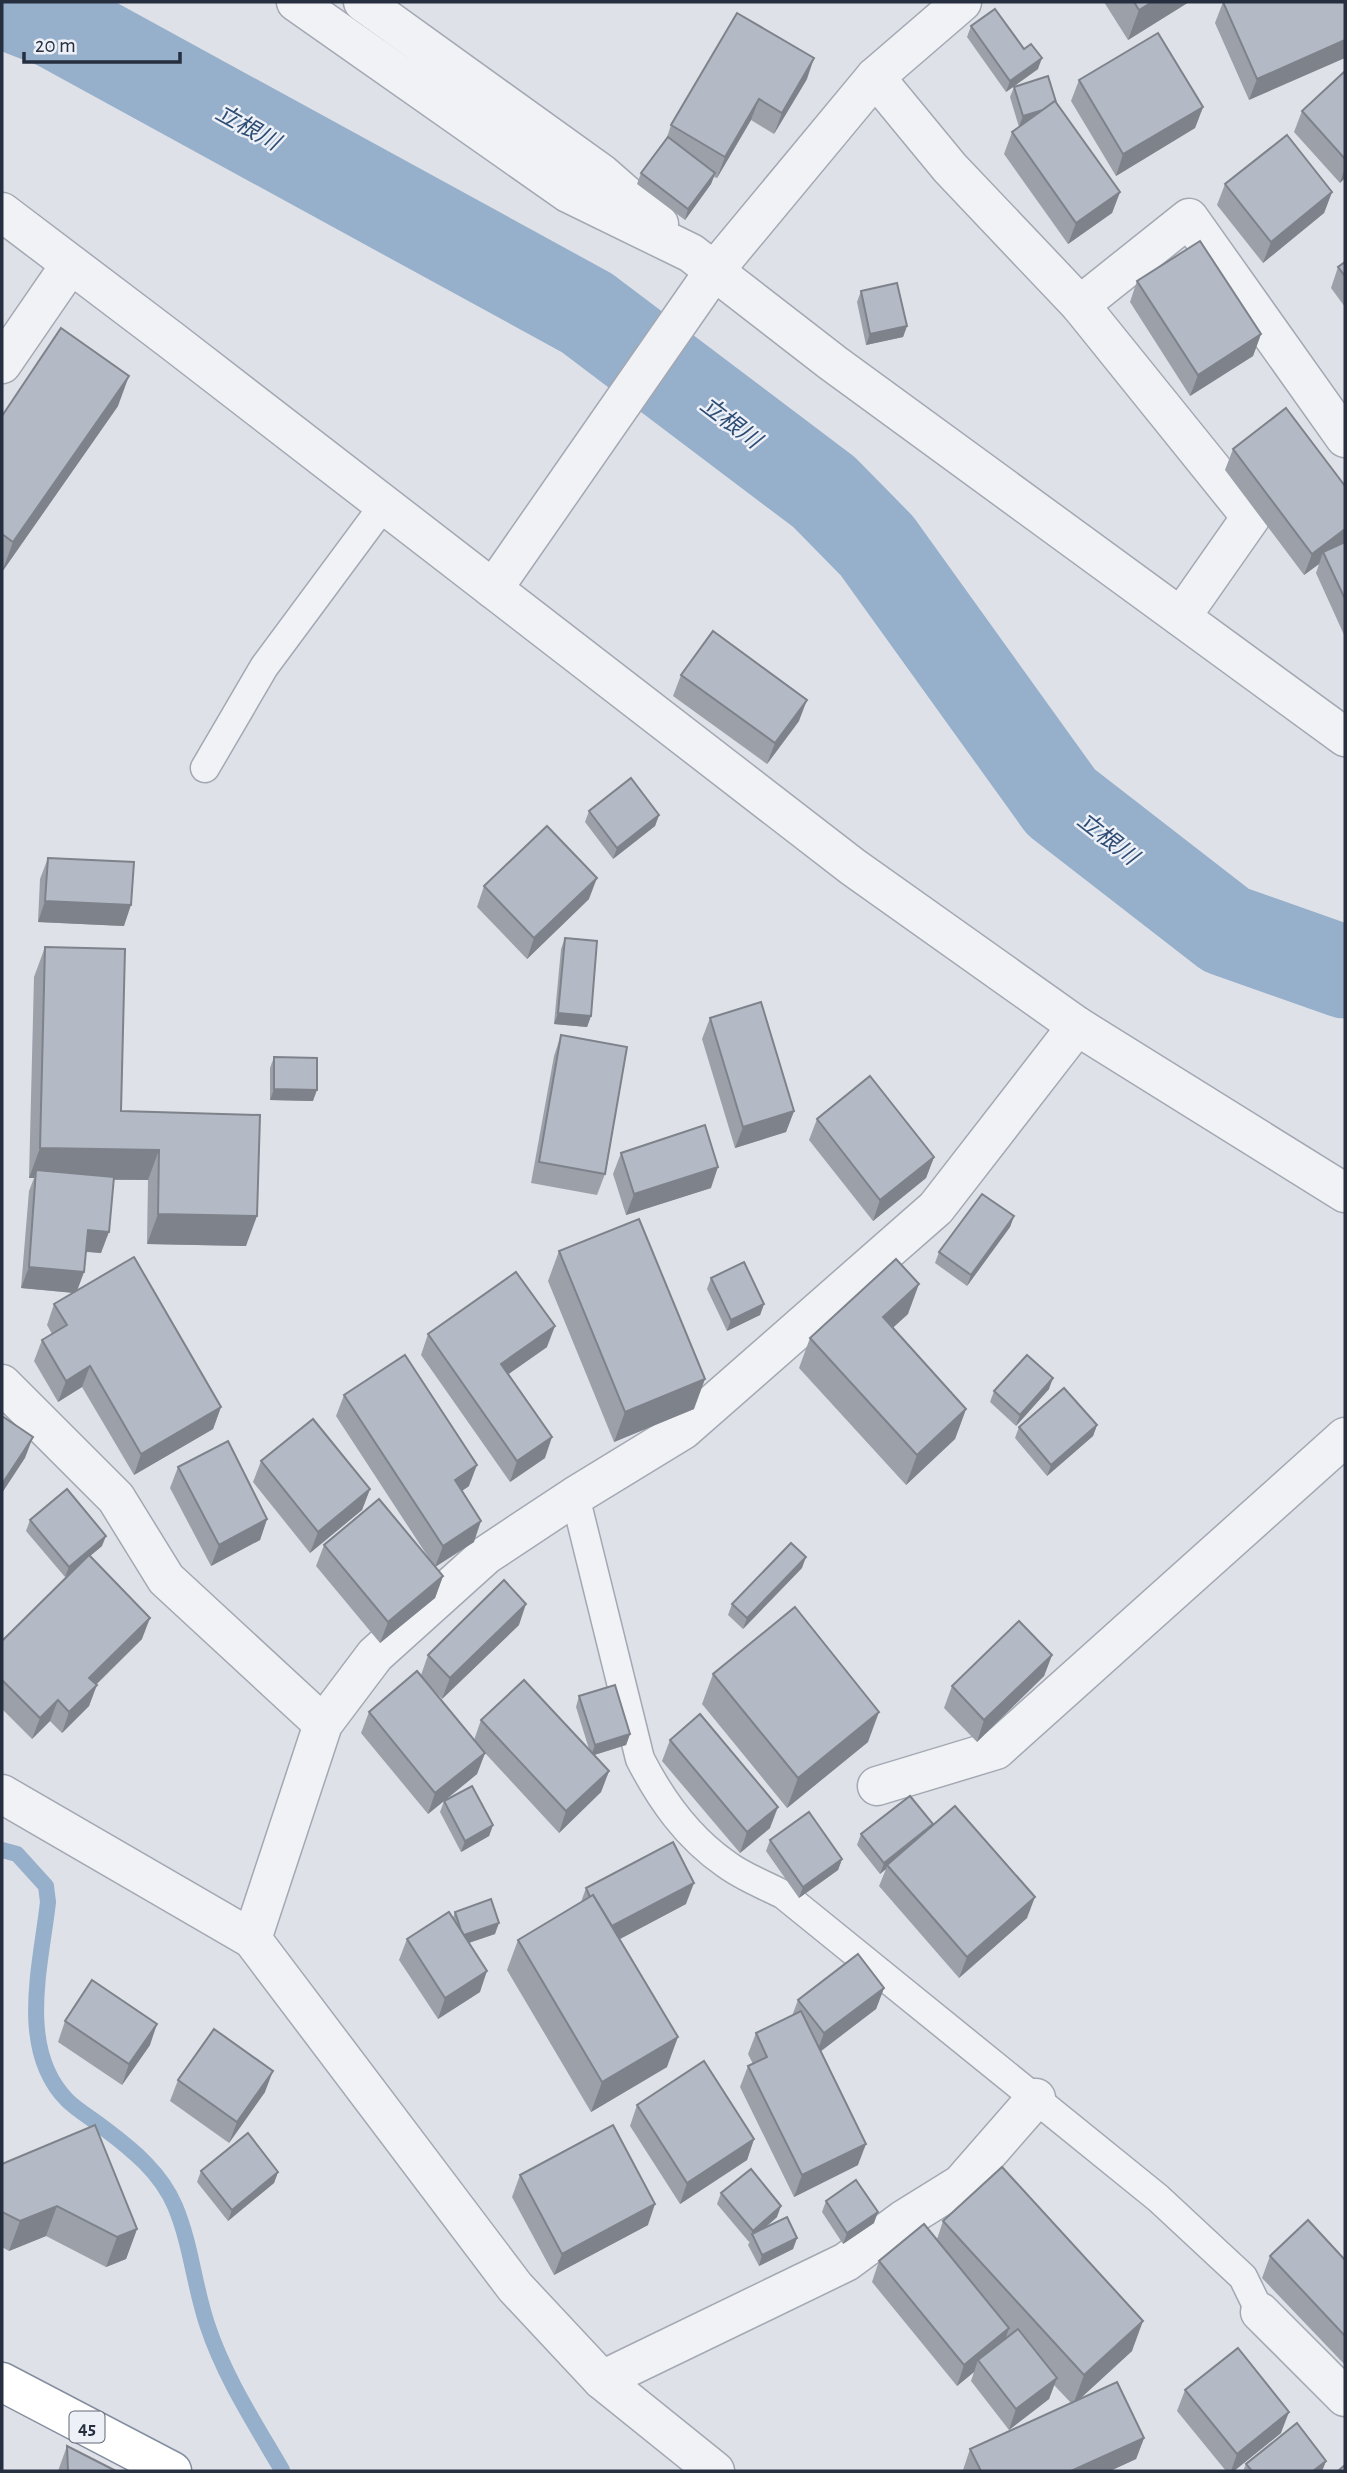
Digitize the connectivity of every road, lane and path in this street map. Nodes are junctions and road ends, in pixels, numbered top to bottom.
1 (296, 2) edge
2 (363, 2) edge
3 (962, 2) edge
4 (875, 77) junction
5 (2, 212) edge
6 (69, 265) junction
7 (703, 270) junction
8 (1080, 305) junction
9 (2, 364) edge
10 (1345, 438) edge
11 (384, 505) junction
12 (493, 589) junction
13 (1181, 617) junction
14 (1345, 737) edge
15 (205, 768) dead end
16 (1077, 1026) junction
17 (1345, 1193) edge
18 (2, 1384) edge
19 (1345, 1437) edge
20 (575, 1496) junction
21 (323, 1724) junction
22 (877, 1786) dead end
23 (2, 1794) edge
24 (252, 1939) junction
25 (1036, 2098) junction
26 (1260, 2312) joint
27 (601, 2380) junction
28 (2, 2382) edge
29 (1345, 2397) edge
30 (172, 2471) edge
31 (715, 2471) edge

1 - 7 street
2 - 7 street
3 - 4 street
4 - 7 street
4 - 8 street
5 - 6 street
6 - 9 street
6 - 11 street
7 - 12 street
7 - 13 street
8 - 10 street
8 - 13 street
11 - 12 street
11 - 15 lane
12 - 16 street
13 - 14 street
16 - 17 street
16 - 20 street
18 - 21 street
19 - 22 street
20 - 21 street
20 - 25 lane
21 - 24 street
23 - 24 street
24 - 27 street
25 - 26 lane
25 - 27 street
26 - 29 street
27 - 31 street
28 - 30 highway, 45

